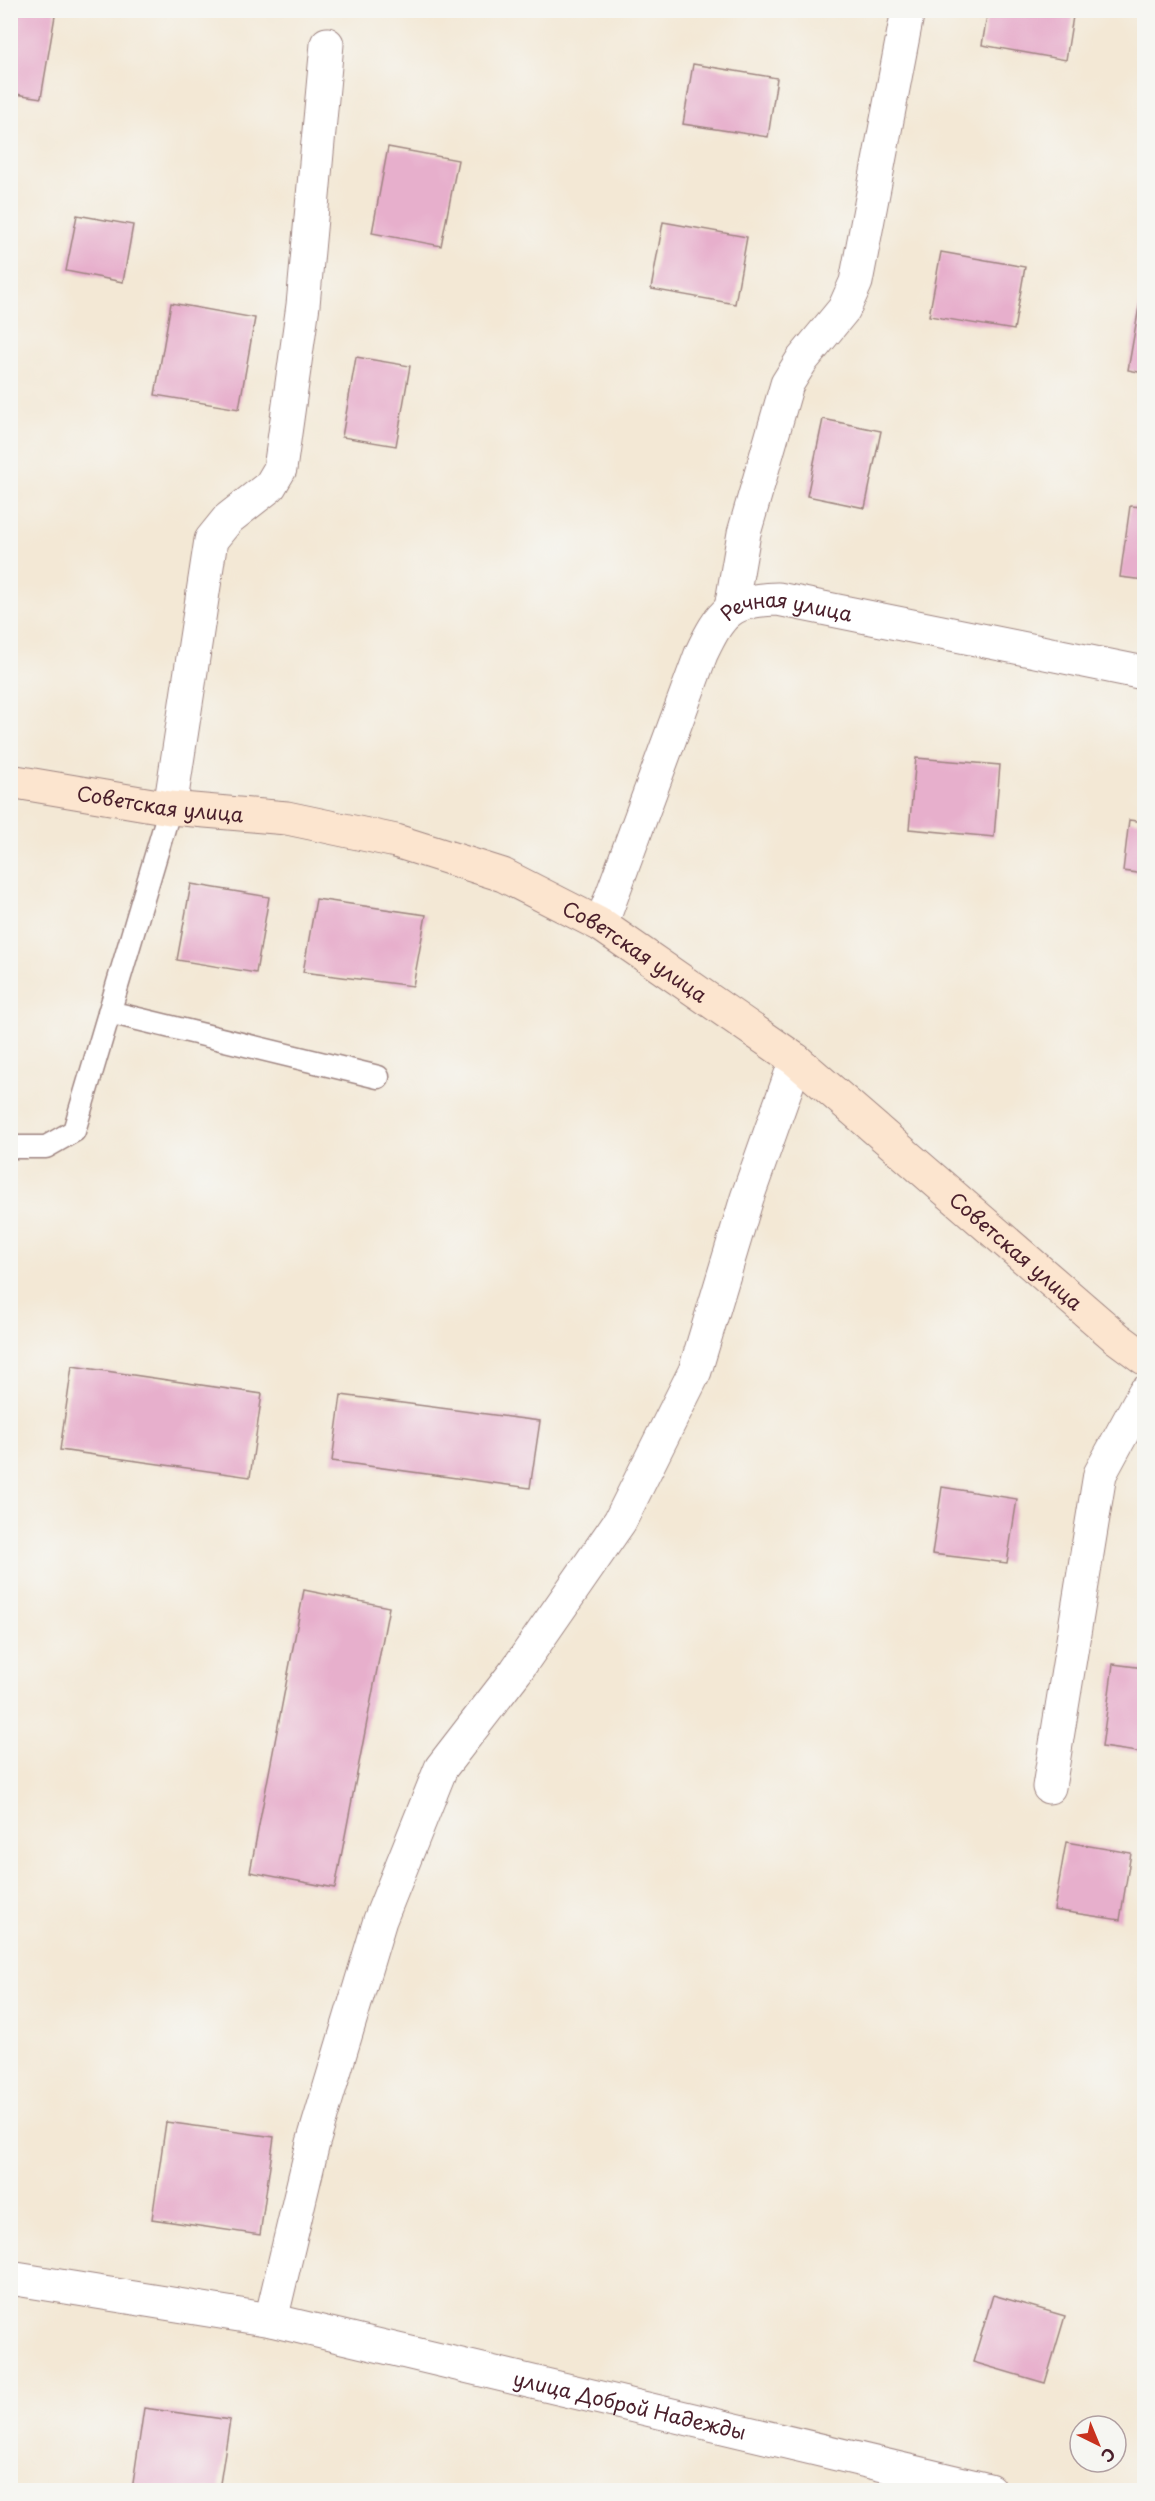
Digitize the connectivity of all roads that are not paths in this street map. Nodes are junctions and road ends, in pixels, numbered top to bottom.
1 (908, 10) edge
2 (327, 44) dead end
3 (731, 608) junction
4 (1144, 673) edge
5 (10, 781) edge
6 (170, 808) junction
7 (601, 926) junction
8 (109, 1012) junction
9 (796, 1060) junction
10 (378, 1077) dead end
11 (10, 1147) edge
12 (1144, 1358) edge
13 (1144, 1392) edge
14 (1049, 1787) dead end
15 (10, 2278) edge
16 (271, 2320) junction
17 (989, 2490) edge

1 - 3 street
2 - 6 street
3 - 4 street, Речная улица
3 - 7 street, Речная улица
5 - 6 street, Советская улица
6 - 7 street, Советская улица
6 - 8 lane
7 - 9 street, Советская улица
8 - 10 lane
8 - 11 lane
9 - 12 street, Советская улица
9 - 16 street
13 - 14 street
15 - 16 street, улица Доброй Надежды
16 - 17 street, улица Доброй Надежды

